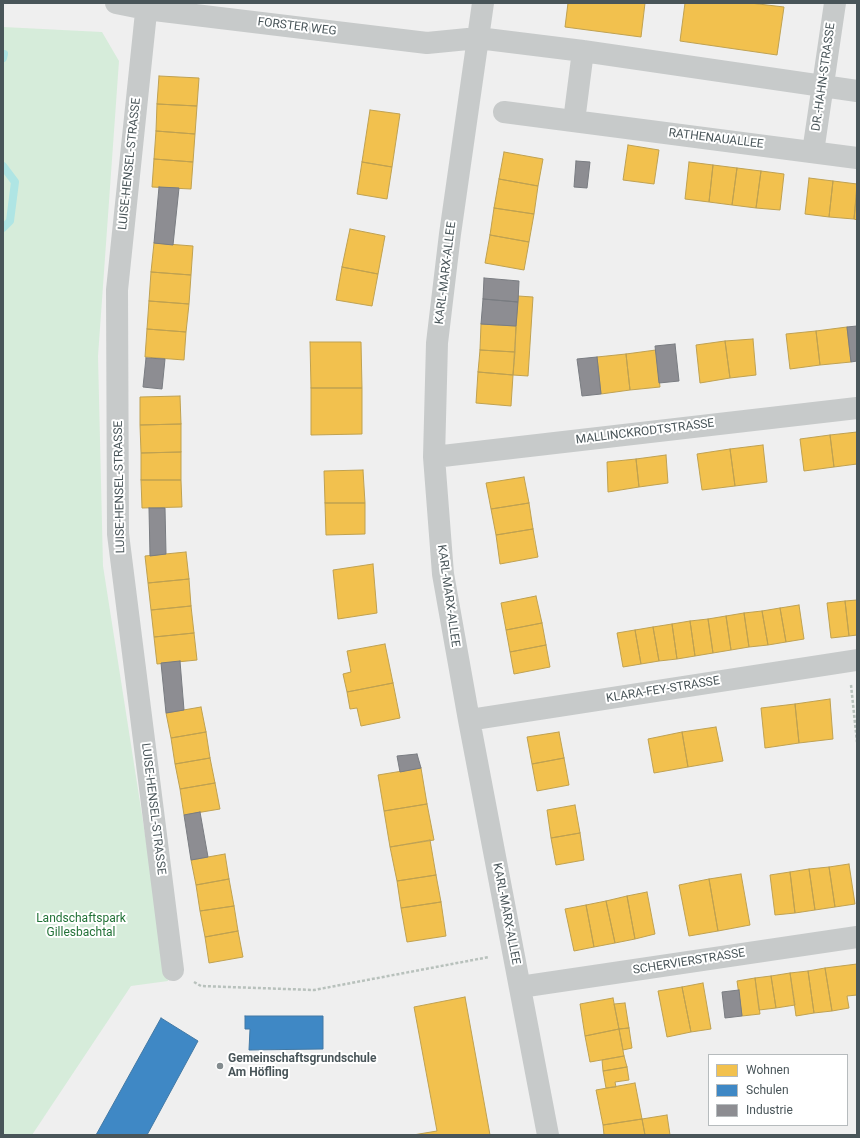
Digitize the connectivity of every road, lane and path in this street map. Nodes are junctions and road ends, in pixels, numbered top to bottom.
1 (116, 3) edge
2 (483, 3) edge
3 (835, 3) edge
4 (146, 6) edge
5 (478, 38) junction
6 (583, 51) junction
7 (823, 86) junction
8 (857, 92) edge
9 (504, 112) dead end
10 (574, 121) junction
11 (813, 152) junction
12 (857, 158) edge
13 (857, 408) edge
14 (434, 457) junction
15 (853, 661) edge
16 (469, 720) junction
17 (857, 742) edge
18 (857, 937) edge
19 (513, 954) junction
20 (173, 970) joint
21 (520, 987) junction
22 (548, 1135) edge

1 - 4 street, FORSTER WEG
2 - 5 street, KARL-MARX-ALLEE
3 - 7 street, DR.-HAHN-STRASSE
4 - 5 street, FORSTER WEG
4 - 20 street, LUISE-HENSEL-STRASSE
5 - 6 street
5 - 14 street, KARL-MARX-ALLEE
6 - 7 street
6 - 10 street
7 - 8 street
7 - 11 street, DR.-HAHN-STRASSE
9 - 10 street, RATHENAUALLEE
10 - 11 street, RATHENAUALLEE
11 - 12 street, RATHENAUALLEE
13 - 14 street, MALLINCKRODTSTRASSE
14 - 16 street, KARL-MARX-ALLEE
15 - 16 street, KLARA-FEY-STRASSE
15 - 17 path
16 - 19 street, KARL-MARX-ALLEE
18 - 21 street, SCHERVIERSTRASSE
19 - 20 path
19 - 21 street, KARL-MARX-ALLEE
21 - 22 street, KARL-MARX-ALLEE

